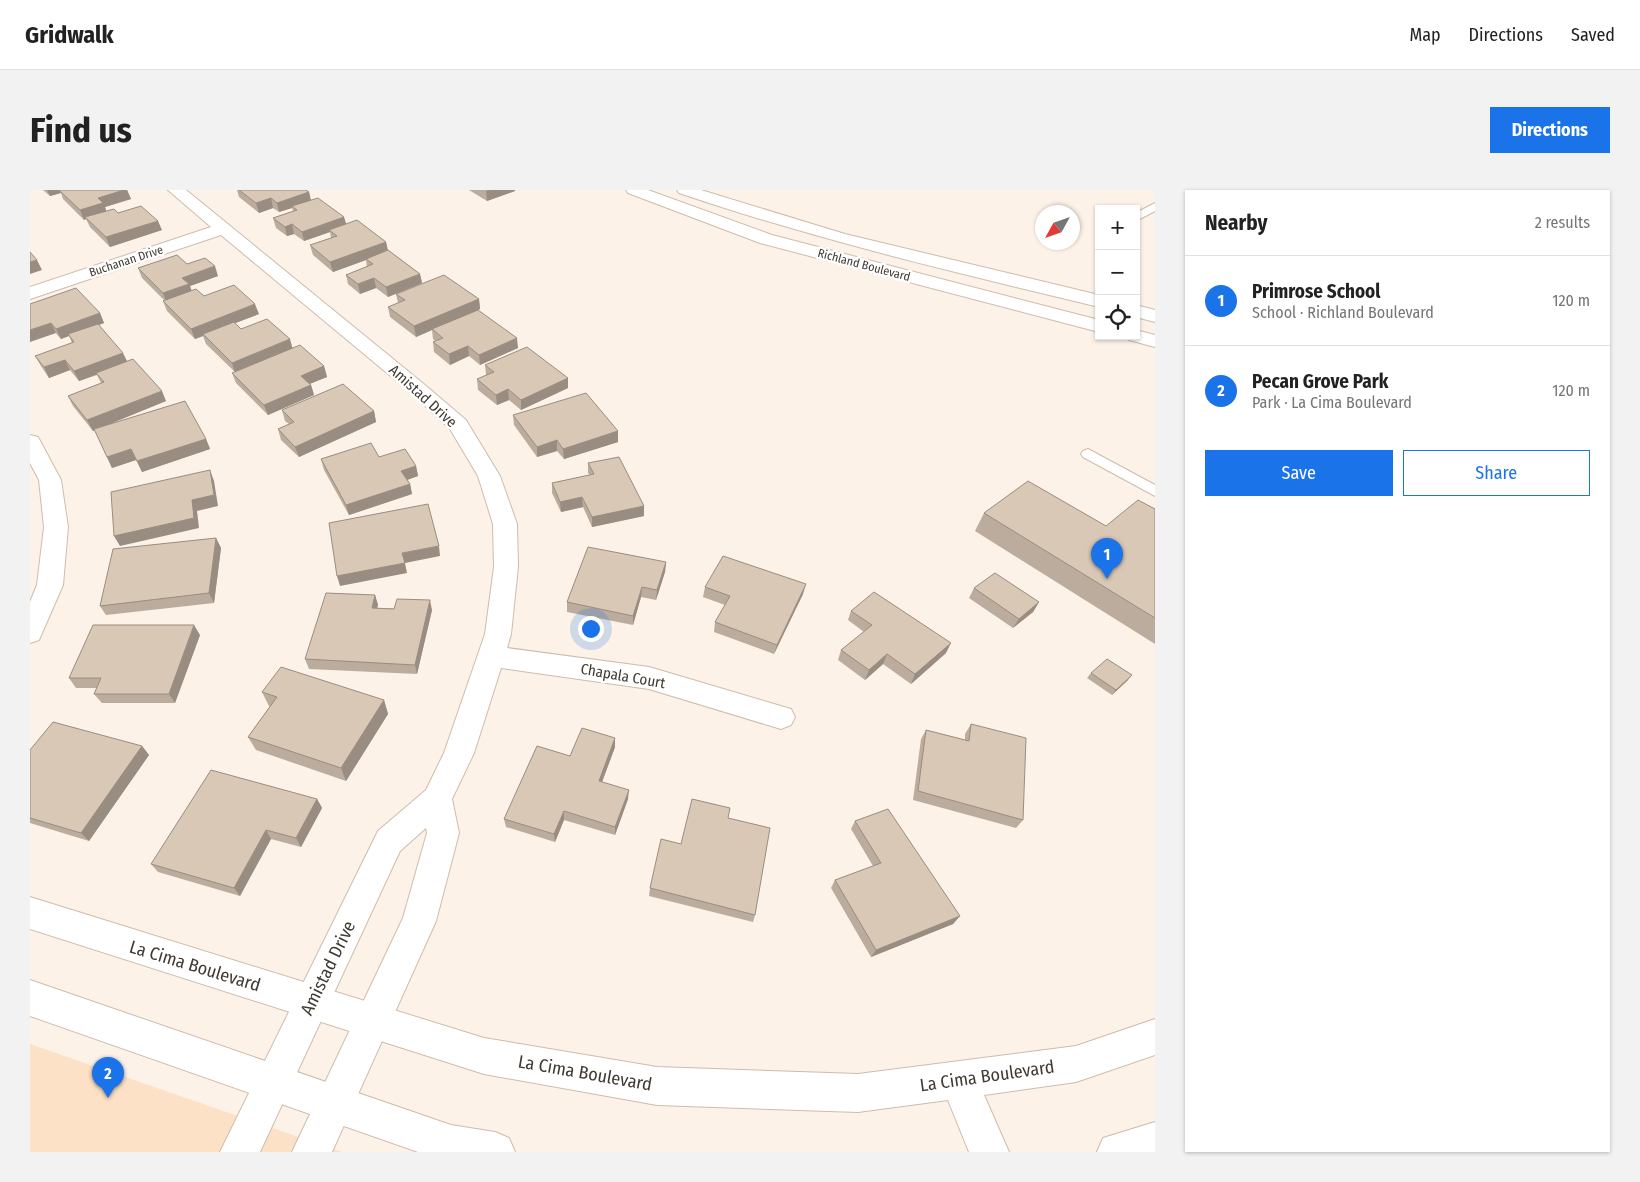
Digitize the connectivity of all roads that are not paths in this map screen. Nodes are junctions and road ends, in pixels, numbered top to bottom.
1 (176, 190) edge
2 (634, 190) edge
3 (686, 190) edge
4 (1155, 206) edge
5 (1140, 215) edge
6 (223, 229) junction
7 (30, 293) edge
8 (1095, 301) edge
9 (1140, 312) edge
10 (1155, 316) edge
11 (1095, 325) edge
12 (1140, 337) edge
13 (1155, 341) edge
14 (30, 442) edge
15 (1088, 454) dead end
16 (1155, 491) edge
17 (30, 633) edge
18 (490, 656) junction
19 (781, 718) dead end
20 (437, 800) junction
21 (30, 914) edge
22 (30, 998) edge
23 (312, 1002) junction
24 (372, 1021) junction
25 (1155, 1037) edge
26 (958, 1080) junction
27 (274, 1082) junction
28 (334, 1104) junction
29 (1155, 1141) edge
30 (240, 1152) edge
31 (312, 1152) edge
32 (495, 1152) edge
33 (989, 1152) edge
34 (1117, 1152) edge

1 - 6 street, Amistad Drive
2 - 11 street, Richland Boulevard
3 - 8 street, Richland Boulevard
4 - 5 lane
6 - 7 street, Buchanan Drive
6 - 18 street, Amistad Drive
9 - 10 street
12 - 13 street
14 - 17 street
15 - 16 lane
18 - 19 street, Chapala Court
18 - 20 street, Amistad Drive
20 - 23 street, Amistad Drive
20 - 24 street
21 - 23 street, La Cima Boulevard
22 - 27 street
23 - 24 street, La Cima Boulevard
23 - 27 street, Amistad Drive
24 - 26 street, La Cima Boulevard
24 - 28 street
25 - 26 street, La Cima Boulevard
26 - 33 street
27 - 28 street
27 - 30 street, Amistad Drive
28 - 31 street
28 - 32 street
29 - 34 street

